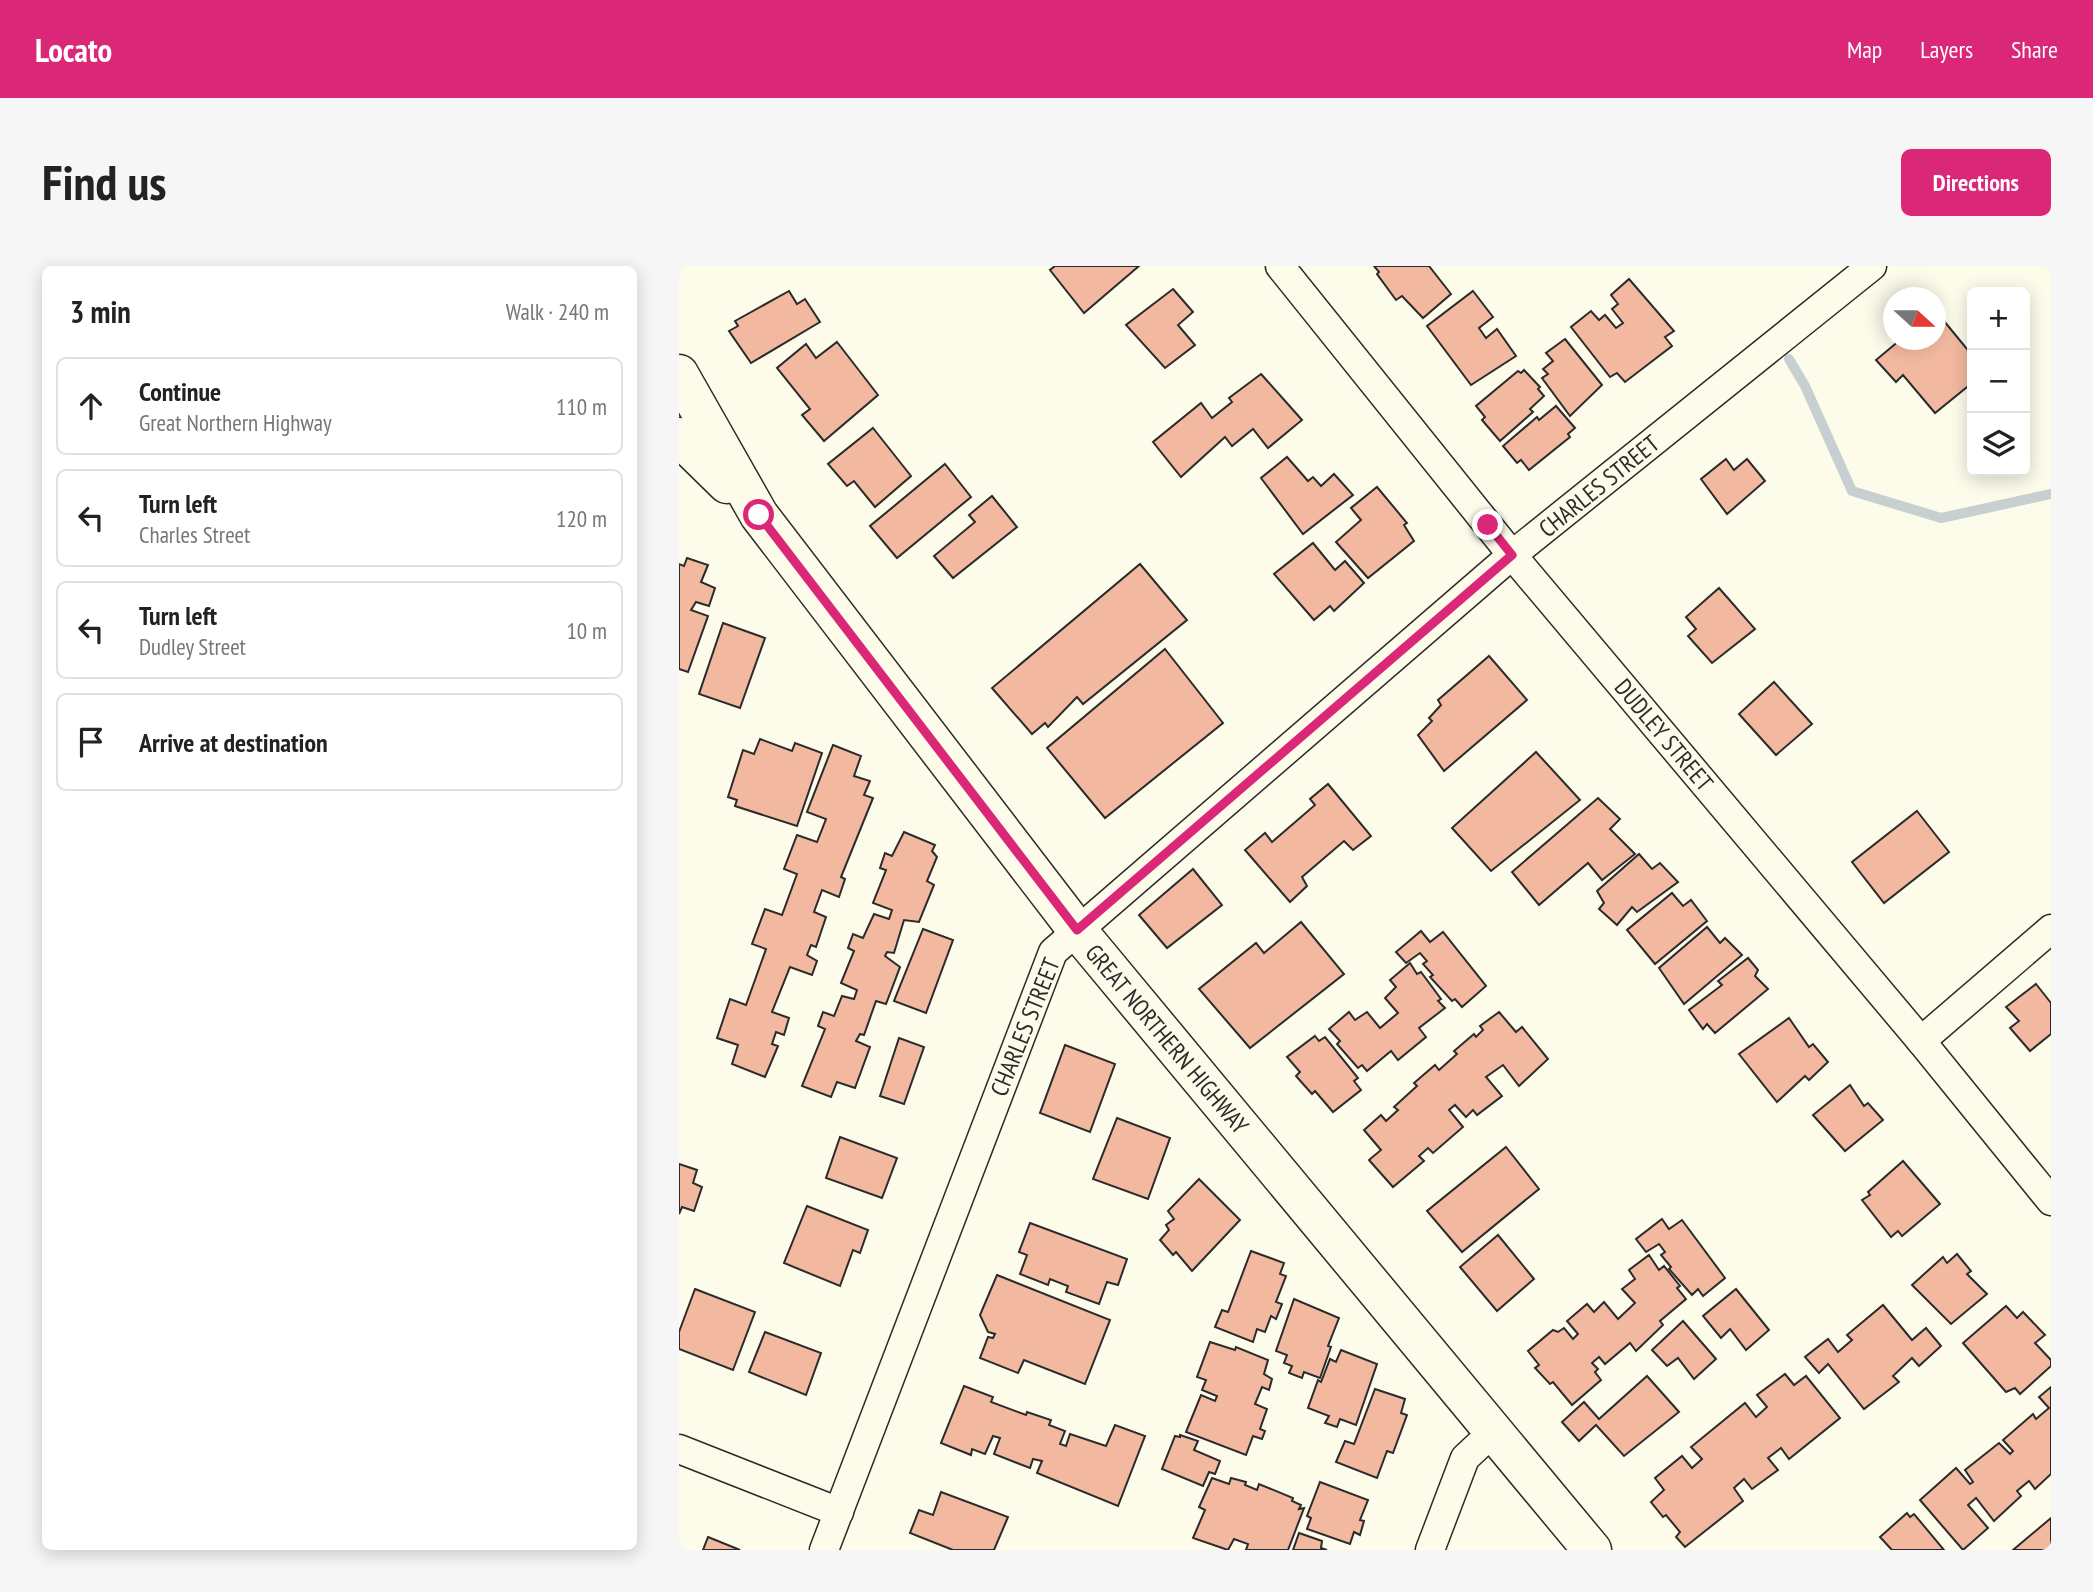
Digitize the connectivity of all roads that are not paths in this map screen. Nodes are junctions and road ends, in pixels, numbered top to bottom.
1 (1280, 266) edge
2 (1872, 266) edge
3 (679, 376) edge
4 (679, 437) edge
5 (759, 515) junction
6 (1512, 555) junction
7 (2051, 929) edge
8 (1077, 930) junction
9 (1921, 1041) junction
10 (2051, 1200) edge
11 (1495, 1431) junction
12 (679, 1449) edge
13 (839, 1511) junction
14 (824, 1550) edge
15 (1430, 1550) edge
16 (1592, 1550) edge

1 - 6 street, DUDLEY STREET
2 - 6 street, CHARLES STREET
3 - 5 main road, GREAT NORTHERN HIGHWAY
4 - 5 main road, GREAT NORTHERN HIGHWAY
5 - 8 main road, GREAT NORTHERN HIGHWAY
6 - 8 street, CHARLES STREET
6 - 9 street, DUDLEY STREET
7 - 9 street
8 - 11 main road, GREAT NORTHERN HIGHWAY
8 - 13 street, CHARLES STREET
9 - 10 street, DUDLEY STREET
11 - 15 street
11 - 16 main road, GREAT NORTHERN HIGHWAY
12 - 13 street
13 - 14 street, CHARLES STREET

